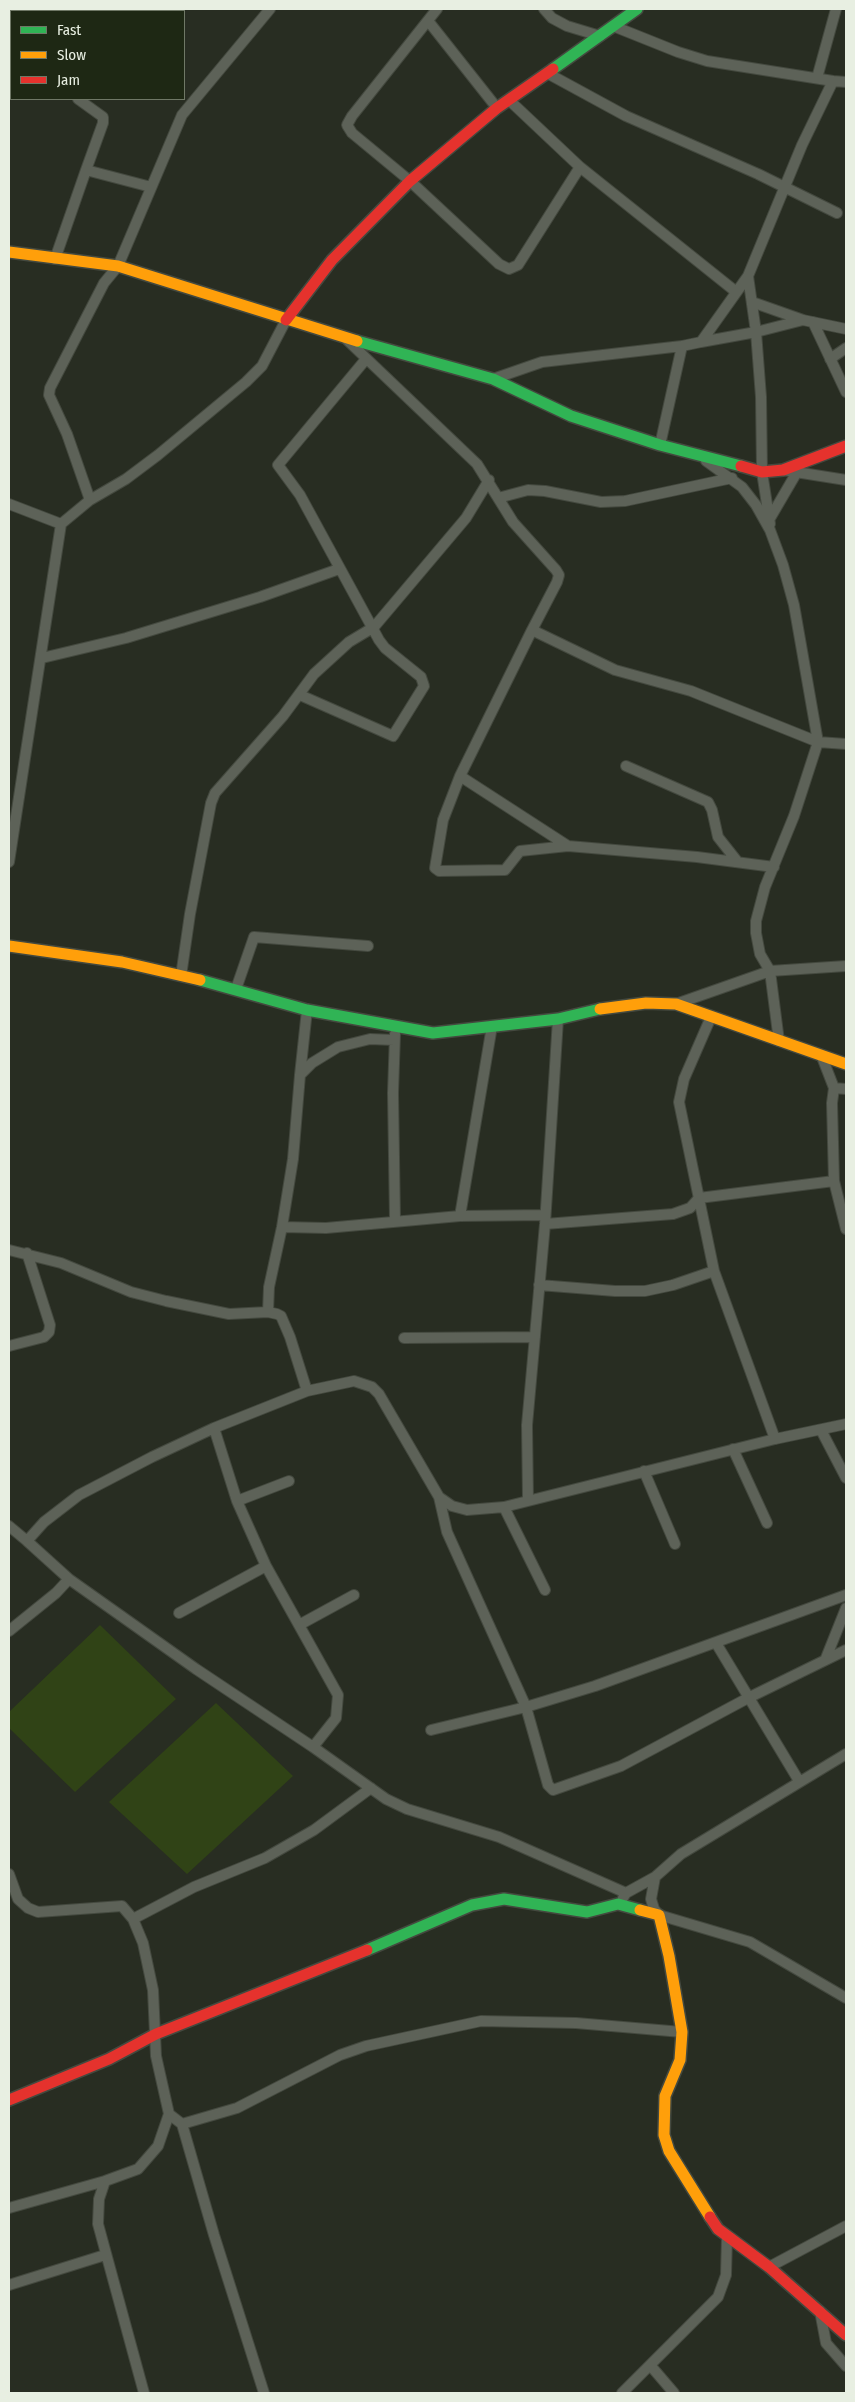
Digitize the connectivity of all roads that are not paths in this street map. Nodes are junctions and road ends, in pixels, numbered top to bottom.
1 (270, 9) edge
2 (437, 9) edge
3 (544, 9) edge
4 (638, 9) edge
5 (836, 9) edge
6 (429, 22) junction
7 (613, 26) junction
8 (600, 36) junction
9 (547, 73) junction
10 (817, 78) junction
11 (833, 81) junction
12 (846, 82) edge
13 (79, 100) edge
14 (509, 100) junction
15 (497, 108) junction
16 (580, 167) junction
17 (86, 170) junction
18 (410, 181) junction
19 (151, 187) junction
20 (784, 188) junction
21 (837, 213) dead end
22 (9, 252) edge
23 (55, 259) junction
24 (118, 266) junction
25 (748, 276) junction
26 (735, 291) junction
27 (752, 302) junction
28 (286, 320) junction
29 (808, 321) junction
30 (846, 329) edge
31 (756, 332) junction
32 (344, 338) junction
33 (701, 342) junction
34 (682, 346) junction
35 (846, 348) edge
36 (366, 359) junction
37 (830, 359) junction
38 (492, 380) junction
39 (846, 392) edge
40 (660, 445) junction
41 (846, 446) edge
42 (688, 452) junction
43 (783, 470) junction
44 (762, 472) junction
45 (797, 472) junction
46 (732, 478) junction
47 (489, 480) junction
48 (846, 480) edge
49 (498, 498) junction
50 (90, 500) junction
51 (9, 504) edge
52 (61, 524) junction
53 (770, 525) junction
54 (339, 568) junction
55 (374, 627) junction
56 (532, 630) junction
57 (42, 658) junction
58 (300, 695) junction
59 (818, 742) junction
60 (846, 744) edge
61 (626, 766) dead end
62 (460, 776) junction
63 (568, 846) junction
64 (736, 861) junction
65 (9, 862) edge
66 (774, 867) junction
67 (9, 946) edge
68 (368, 946) dead end
69 (846, 966) edge
70 (770, 972) junction
71 (181, 976) junction
72 (236, 989) junction
73 (676, 1004) junction
74 (307, 1010) junction
75 (711, 1016) junction
76 (558, 1018) junction
77 (492, 1026) junction
78 (395, 1034) junction
79 (779, 1042) junction
80 (822, 1057) junction
81 (846, 1064) edge
82 (300, 1075) junction
83 (834, 1088) junction
84 (846, 1089) edge
85 (834, 1181) junction
86 (699, 1198) junction
87 (460, 1216) junction
88 (395, 1220) junction
89 (545, 1220) junction
90 (282, 1227) junction
91 (846, 1229) edge
92 (9, 1250) edge
93 (27, 1253) junction
94 (714, 1271) junction
95 (539, 1285) junction
96 (268, 1312) junction
97 (535, 1337) junction
98 (404, 1338) dead end
99 (9, 1346) edge
100 (307, 1391) junction
101 (846, 1424) edge
102 (214, 1428) junction
103 (820, 1430) junction
104 (775, 1439) junction
105 (733, 1450) junction
106 (644, 1471) junction
107 (846, 1478) edge
108 (289, 1481) dead end
109 (439, 1496) junction
110 (528, 1500) junction
111 (238, 1501) junction
112 (504, 1507) junction
113 (767, 1523) dead end
114 (9, 1526) edge
115 (27, 1541) junction
116 (675, 1544) dead end
117 (266, 1566) junction
118 (69, 1579) junction
119 (546, 1590) dead end
120 (354, 1595) dead end
121 (846, 1595) edge
122 (846, 1608) edge
123 (179, 1613) dead end
124 (299, 1625) junction
125 (9, 1631) edge
126 (716, 1643) junction
127 (846, 1650) edge
128 (826, 1658) junction
129 (748, 1698) junction
130 (526, 1707) junction
131 (431, 1730) dead end
132 (313, 1747) junction
133 (846, 1754) edge
134 (799, 1781) junction
135 (371, 1788) junction
136 (9, 1874) edge
137 (654, 1878) junction
138 (626, 1893) junction
139 (618, 1904) junction
140 (659, 1916) junction
141 (133, 1919) junction
142 (846, 1998) edge
143 (682, 2032) junction
144 (156, 2034) junction
145 (9, 2100) edge
146 (169, 2114) junction
147 (182, 2124) junction
148 (106, 2181) junction
149 (9, 2208) edge
150 (846, 2226) edge
151 (727, 2237) junction
152 (105, 2255) junction
153 (769, 2267) junction
154 (9, 2285) edge
155 (820, 2311) junction
156 (846, 2335) edge
157 (650, 2365) junction
158 (846, 2366) edge
159 (144, 2393) edge
160 (264, 2393) edge
161 (622, 2393) edge
162 (674, 2393) edge

1 - 19 street
2 - 6 street
3 - 8 street
4 - 7 street
5 - 10 street
6 - 15 street
6 - 18 street
7 - 8 street
7 - 10 street
8 - 9 street
9 - 14 street
9 - 20 street
10 - 11 street
11 - 12 street
11 - 20 street
13 - 17 street
14 - 15 street
14 - 16 street
15 - 18 street
16 - 18 street
16 - 26 street
17 - 19 street
17 - 23 street
18 - 28 street
19 - 24 street
20 - 21 street
20 - 25 street
22 - 23 street
23 - 24 street
24 - 28 street
24 - 50 street
25 - 26 street
25 - 27 street
26 - 33 street
27 - 29 street
27 - 31 street
28 - 32 street
28 - 50 street
29 - 30 street
29 - 31 street
29 - 37 street
31 - 33 street
31 - 44 street
32 - 36 street
32 - 38 street
33 - 34 street
34 - 38 street
34 - 40 street
35 - 37 street
36 - 47 street
36 - 54 street
37 - 39 street
38 - 40 street
40 - 42 street
41 - 43 street
42 - 44 street
42 - 46 street
43 - 44 street
43 - 45 street
44 - 53 street
45 - 48 street
45 - 53 street
46 - 49 street
46 - 53 street
47 - 49 street
47 - 55 street
49 - 56 street
50 - 52 street
51 - 52 street
52 - 57 street
53 - 59 street
54 - 55 street
54 - 57 street
55 - 58 street
55 - 58 street
56 - 59 street
56 - 62 street
57 - 65 street
58 - 71 street
59 - 60 street
59 - 66 street
61 - 64 street
62 - 63 street
62 - 63 street
63 - 64 street
64 - 66 street
66 - 70 street
67 - 71 street
68 - 72 street
69 - 70 street
70 - 73 street
70 - 79 street
71 - 72 street
72 - 74 street
73 - 75 street
73 - 76 street
74 - 78 street
74 - 82 street
75 - 79 street
75 - 86 street
76 - 77 street
76 - 89 street
77 - 78 street
77 - 87 street
78 - 82 street
78 - 88 street
79 - 80 street
80 - 81 street
80 - 83 street
82 - 90 street
83 - 84 street
83 - 85 street
85 - 86 street
85 - 91 street
86 - 89 street
86 - 94 street
87 - 88 street
87 - 89 street
88 - 90 street
89 - 95 street
90 - 96 street
92 - 93 street
93 - 96 street
93 - 99 street
94 - 95 street
94 - 104 street
95 - 97 street
96 - 100 street
97 - 98 street
97 - 110 street
100 - 102 street
100 - 109 street
101 - 103 street
102 - 111 street
102 - 115 street
103 - 104 street
103 - 107 street
104 - 105 street
105 - 106 street
105 - 113 street
106 - 110 street
106 - 116 street
108 - 111 street
109 - 112 street
109 - 130 street
110 - 112 street
111 - 117 street
112 - 119 street
114 - 115 street
115 - 118 street
117 - 123 street
117 - 124 street
118 - 125 street
118 - 132 street
120 - 124 street
121 - 126 street
122 - 128 street
124 - 132 street
126 - 129 street
126 - 130 street
127 - 128 street
128 - 129 street
129 - 130 street
129 - 134 street
130 - 131 street
132 - 135 street
133 - 134 street
134 - 137 street
135 - 138 street
135 - 141 street
136 - 141 street
137 - 138 street
137 - 140 street
138 - 139 street
139 - 140 street
139 - 144 street
140 - 142 street
140 - 143 street
141 - 144 street
143 - 147 street
143 - 151 street
144 - 145 street
144 - 146 street
146 - 147 street
146 - 148 street
147 - 160 street
148 - 149 street
148 - 152 street
150 - 153 street
151 - 153 street
151 - 157 street
152 - 154 street
152 - 159 street
153 - 155 street
155 - 156 street
155 - 158 street
157 - 161 street
157 - 162 street

